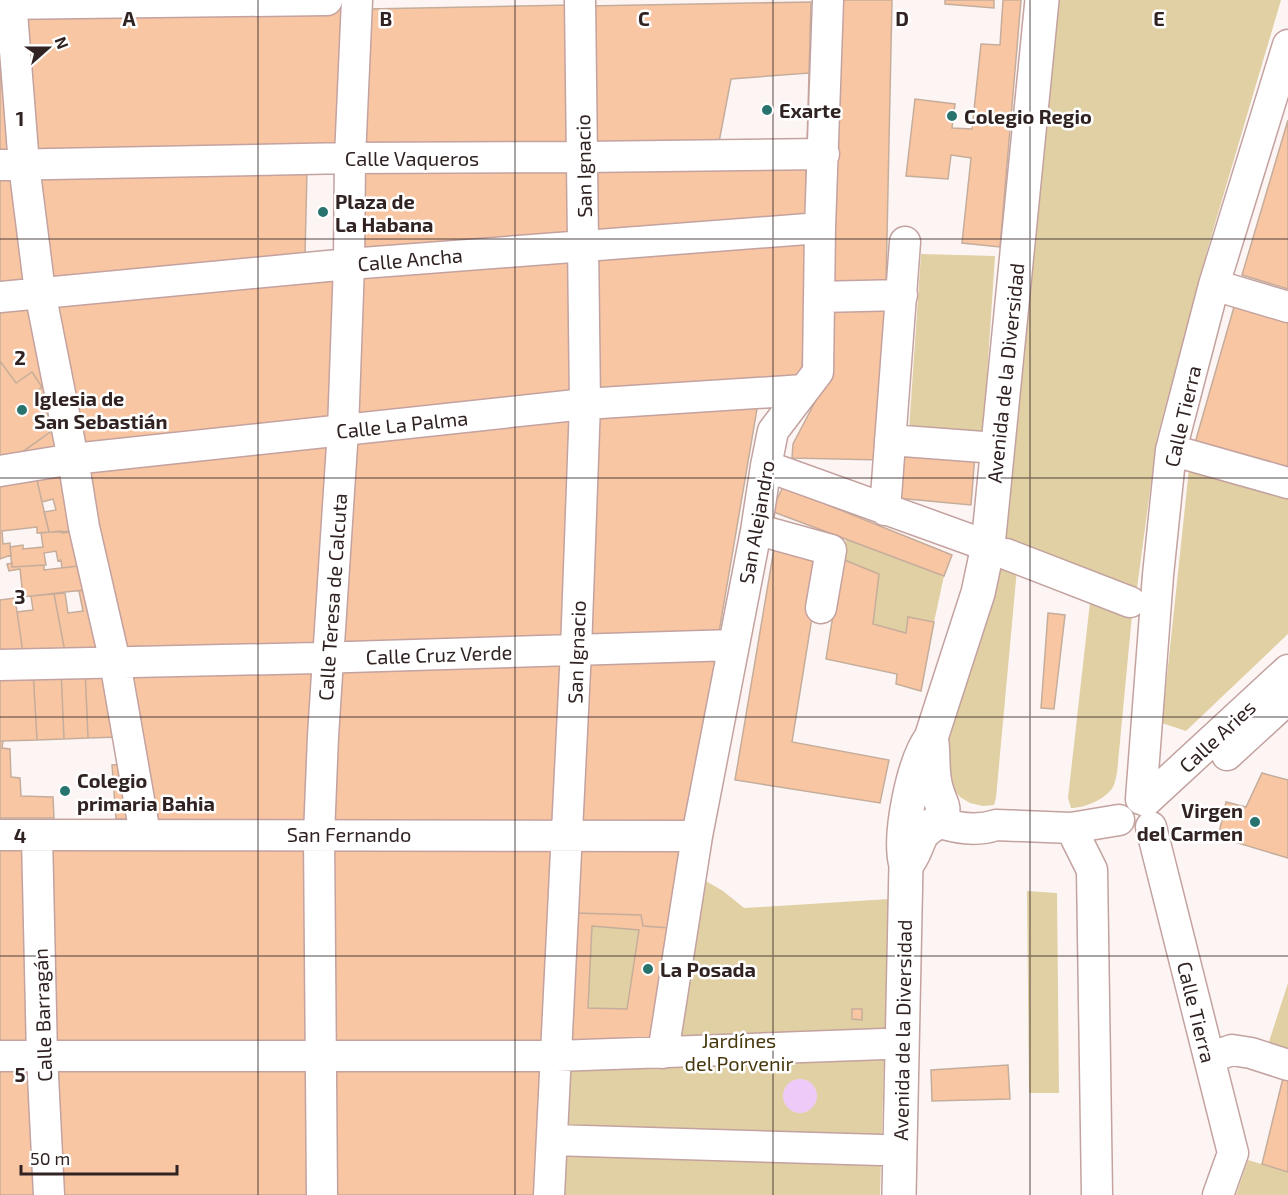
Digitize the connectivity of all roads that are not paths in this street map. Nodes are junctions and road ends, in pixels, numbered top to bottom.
1 (327, 0) edge
2 (357, 0) edge
3 (580, 0) edge
4 (828, 0) edge
5 (1042, 0) edge
6 (8, 3) edge
7 (1288, 45) edge
8 (824, 154) junction
9 (350, 158) junction
10 (583, 158) junction
11 (12, 165) edge
12 (820, 228) junction
13 (905, 242) dead end
14 (585, 245) junction
15 (349, 264) junction
16 (1214, 285) junction
17 (40, 292) junction
18 (902, 295) junction
19 (0, 297) edge
20 (819, 297) junction
21 (1288, 307) edge
22 (804, 390) junction
23 (585, 404) junction
24 (343, 430) junction
25 (890, 440) junction
26 (982, 447) dead end
27 (1171, 450) junction
28 (73, 459) junction
29 (766, 466) junction
30 (0, 471) edge
31 (1288, 483) edge
32 (885, 510) junction
33 (756, 531) junction
34 (997, 550) junction
35 (1130, 602) dead end
36 (822, 608) dead end
37 (734, 645) junction
38 (576, 650) junction
39 (328, 657) junction
40 (115, 662) junction
41 (0, 665) edge
42 (1288, 670) edge
43 (1288, 699) edge
44 (1146, 737) junction
45 (1209, 743) junction
46 (928, 810) junction
47 (1148, 812) junction
48 (1071, 828) junction
49 (145, 834) junction
50 (567, 834) junction
51 (0, 835) edge
52 (319, 835) junction
53 (37, 836) junction
54 (697, 836) junction
55 (884, 1044) dead end
56 (663, 1053) junction
57 (0, 1056) edge
58 (42, 1056) junction
59 (556, 1056) junction
60 (322, 1057) junction
61 (1209, 1058) junction
62 (1288, 1065) edge
63 (552, 1140) junction
64 (881, 1150) dead end
65 (49, 1195) edge
66 (322, 1195) edge
67 (549, 1195) edge
68 (898, 1195) edge
69 (1097, 1195) edge
70 (1218, 1195) edge

1 - 6 street
2 - 9 street, Calle Teresa de Calcuta
3 - 10 street, San Ignacio
4 - 8 street, San Alejandro
5 - 34 main road, Avenida de la Diversidad
6 - 11 street
7 - 16 street, Calle Tierra
8 - 10 street, Calle Vaqueros
8 - 12 street, San Alejandro
9 - 10 street, Calle Vaqueros
9 - 11 street, Calle Vaqueros
9 - 15 street, Calle Teresa de Calcuta
10 - 14 street, San Ignacio
11 - 17 street
12 - 14 street, Calle Ancha
12 - 20 street, San Alejandro
13 - 18 street
14 - 15 street, Calle Ancha
14 - 23 street, San Ignacio
15 - 17 street, Calle Ancha
15 - 24 street, Calle Teresa de Calcuta
16 - 21 street
16 - 27 street, Calle Tierra
17 - 19 street, Calle Ancha
17 - 28 street
18 - 20 street
18 - 25 street
20 - 22 street, San Alejandro
22 - 23 street, Calle La Palma
22 - 29 street, San Alejandro
23 - 24 street, Calle La Palma
23 - 38 street, San Ignacio
24 - 28 street, Calle La Palma
24 - 39 street, Calle Teresa de Calcuta
25 - 26 street
25 - 32 street
27 - 31 street
27 - 44 street, Calle Tierra
28 - 30 street, Calle La Palma
28 - 40 street
29 - 32 street
29 - 33 street, San Alejandro
32 - 34 street
33 - 36 street
33 - 37 street, San Alejandro
34 - 35 street
34 - 46 main road, Avenida de la Diversidad
37 - 38 street, Calle Cruz Verde
37 - 54 street, San Alejandro
38 - 39 street, Calle Cruz Verde
38 - 50 street, San Ignacio
39 - 40 street, Calle Cruz Verde
39 - 52 street, Calle Teresa de Calcuta
40 - 41 street, Calle Cruz Verde
40 - 49 street
42 - 45 street, Calle Aries
43 - 47 street, Calle Aries
44 - 45 street
44 - 47 street, Calle Tierra
45 - 47 street, Calle Aries
46 - 48 street
46 - 68 main road, Avenida de la Diversidad
47 - 48 street
47 - 61 street, Calle Tierra
48 - 69 street
49 - 52 street, San Fernando
49 - 53 street, San Fernando
50 - 52 street, San Fernando
50 - 54 street, San Fernando
50 - 59 street, San Ignacio
51 - 53 street, San Fernando
52 - 60 street, Calle Teresa de Calcuta
53 - 58 street, Calle Barragán
54 - 56 street, San Alejandro
55 - 56 street
56 - 59 street
57 - 58 street
58 - 60 street
58 - 65 street, Calle Barragán
59 - 60 street
59 - 63 street, San Ignacio
60 - 66 street, Calle Teresa de Calcuta
61 - 62 street
61 - 70 street, Calle Tierra
63 - 64 street
63 - 67 street, San Ignacio

